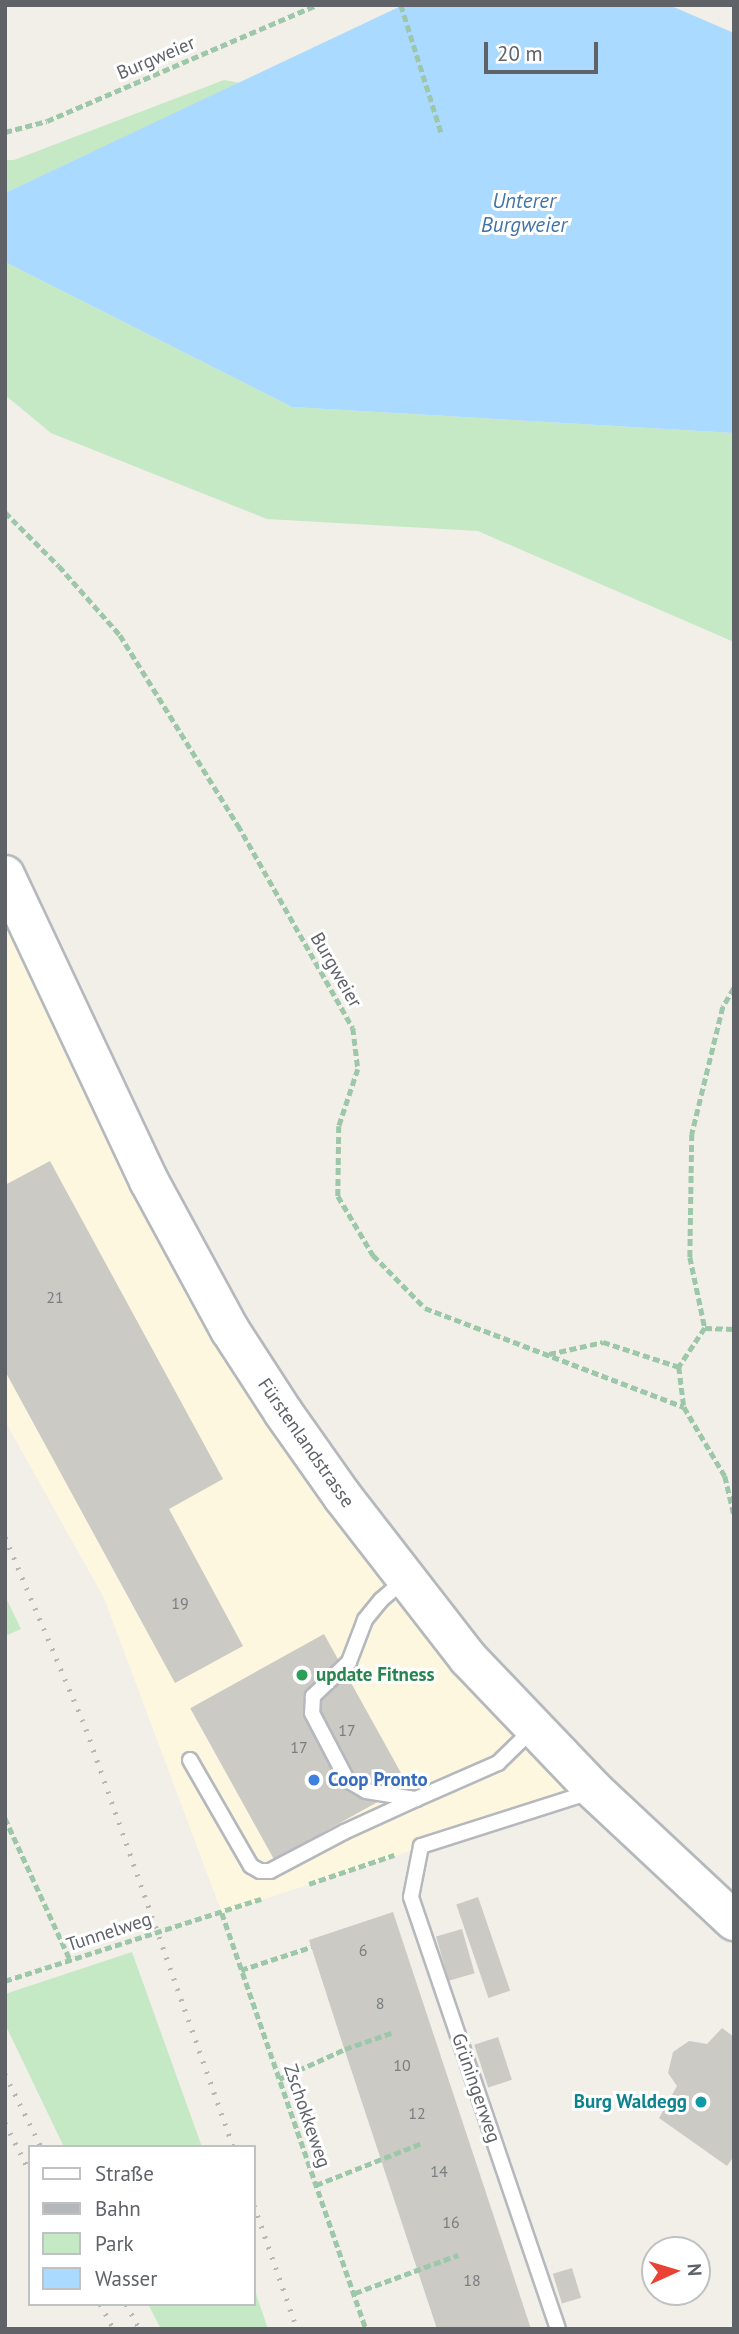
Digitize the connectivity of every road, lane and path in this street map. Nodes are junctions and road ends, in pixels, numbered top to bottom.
1 (316, 5) edge
2 (401, 5) edge
3 (5, 132) edge
4 (442, 135) dead end
5 (5, 512) edge
6 (5, 875) edge
7 (734, 988) edge
8 (705, 1328) junction
9 (734, 1329) edge
10 (547, 1354) junction
11 (679, 1367) junction
12 (684, 1406) junction
13 (734, 1514) edge
14 (405, 1579) junction
15 (533, 1729) junction
16 (190, 1760) dead end
17 (594, 1790) junction
18 (416, 1799) junction
19 (5, 1818) edge
20 (421, 1846) junction
21 (298, 1887) dead end
22 (272, 1896) dead end
23 (222, 1913) junction
24 (734, 1922) edge
25 (311, 1947) dead end
26 (70, 1959) junction
27 (241, 1970) junction
28 (5, 1981) edge
29 (391, 2034) dead end
30 (279, 2079) junction
31 (422, 2143) dead end
32 (316, 2185) junction
33 (458, 2255) dead end
34 (355, 2293) junction
35 (366, 2329) edge
36 (558, 2329) edge

1 - 3 path, Burgweier
2 - 4 path
5 - 10 path, Burgweier
6 - 14 main road, Fürstenlandstrasse
7 - 8 path
8 - 9 path
8 - 11 path
10 - 11 path
10 - 12 path, Burgweier
11 - 12 path
12 - 13 path
14 - 15 main road, Fürstenlandstrasse
14 - 18 lane
15 - 17 main road, Fürstenlandstrasse
15 - 18 lane
16 - 18 lane
17 - 20 lane
17 - 24 main road, Fürstenlandstrasse
19 - 26 path
20 - 21 path
20 - 36 lane, Grüningerweg
22 - 23 path
23 - 26 path, Tunnelweg
23 - 27 path, Zschokkeweg
25 - 27 path
26 - 28 path, Tunnelweg
27 - 30 path, Zschokkeweg
29 - 30 path
30 - 32 path, Zschokkeweg
31 - 32 path
32 - 34 path, Zschokkeweg
33 - 34 path
34 - 35 path, Zschokkeweg

